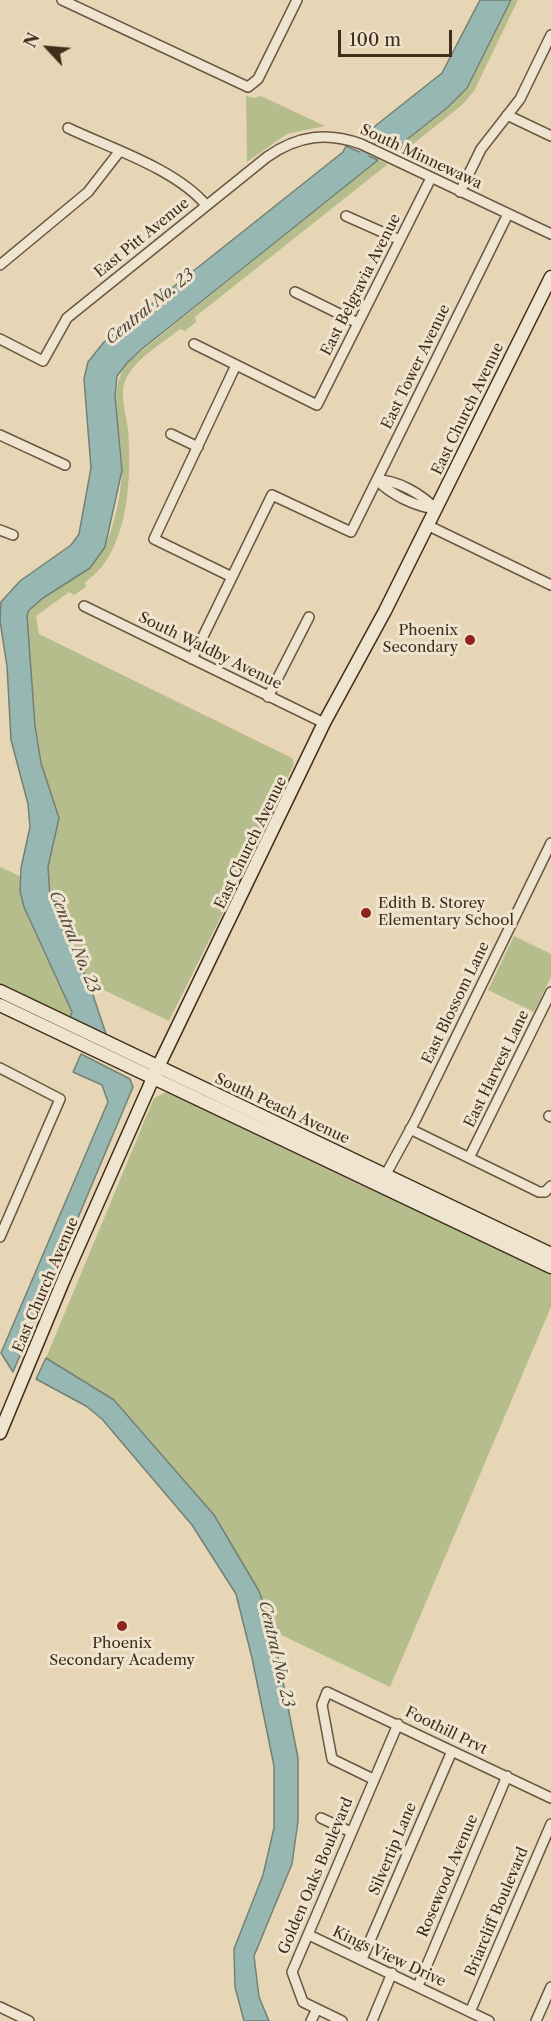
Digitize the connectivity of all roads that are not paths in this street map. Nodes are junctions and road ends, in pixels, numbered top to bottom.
1 (62, 0) edge
2 (297, 0) edge
3 (551, 35) edge
4 (507, 116) junction
5 (68, 128) dead end
6 (551, 136) edge
7 (275, 151) joint
8 (119, 152) junction
9 (431, 178) junction
10 (460, 192) junction
11 (206, 205) junction
12 (508, 214) junction
13 (346, 216) dead end
14 (551, 234) edge
15 (400, 240) junction
16 (0, 265) edge
17 (551, 277) edge
18 (295, 292) dead end
19 (358, 323) junction
20 (0, 339) edge
21 (194, 344) dead end
22 (236, 365) junction
23 (171, 434) dead end
24 (0, 435) edge
25 (198, 447) junction
26 (66, 465) dead end
27 (377, 480) junction
28 (436, 509) junction
29 (428, 525) junction
30 (0, 530) edge
31 (13, 535) dead end
32 (232, 577) junction
33 (551, 585) edge
34 (84, 606) dead end
35 (309, 617) dead end
36 (192, 659) junction
37 (268, 697) junction
38 (324, 723) junction
39 (551, 843) edge
40 (0, 991) edge
41 (551, 992) edge
42 (0, 996) edge
43 (0, 1005) edge
44 (36, 1009) junction
45 (103, 1046) junction
46 (0, 1068) edge
47 (156, 1072) junction
48 (261, 1127) junction
49 (410, 1129) junction
50 (345, 1155) junction
51 (469, 1158) junction
52 (386, 1174) junction
53 (548, 1189) edge
54 (0, 1237) edge
55 (551, 1254) edge
56 (551, 1267) edge
57 (0, 1433) edge
58 (398, 1724) junction
59 (452, 1751) junction
60 (507, 1776) junction
61 (373, 1779) junction
62 (551, 1798) edge
63 (321, 1818) dead end
64 (551, 1824) edge
65 (351, 1832) junction
66 (309, 1935) junction
67 (362, 1959) junction
68 (392, 1973) junction
69 (418, 1986) junction
70 (550, 1992) edge
71 (0, 2007) edge
72 (317, 2009) junction
73 (470, 2012) junction
74 (29, 2021) edge
75 (311, 2021) edge
76 (342, 2021) edge
77 (372, 2021) edge
78 (489, 2021) edge
79 (536, 2021) edge

1 - 2 street
3 - 4 street
4 - 6 street
4 - 10 street
5 - 8 street
7 - 9 street, South Minnewawa
7 - 11 street, East Pitt Avenue
8 - 11 street
8 - 16 street
9 - 10 street, South Minnewawa
9 - 15 street, East Belgravia Avenue
10 - 12 street, South Minnewawa
11 - 20 street, East Pitt Avenue
12 - 14 street, South Minnewawa
12 - 27 street, East Tower Avenue
13 - 15 street
15 - 19 street, East Belgravia Avenue
17 - 28 street, East Church Avenue
18 - 19 street
19 - 22 street, East Belgravia Avenue
21 - 22 street
22 - 25 street
23 - 25 street
24 - 26 street
25 - 32 street
27 - 28 street
27 - 32 street, East Tower Avenue
28 - 29 street, East Church Avenue
29 - 33 street
29 - 38 street, East Church Avenue
30 - 31 street
32 - 36 street
34 - 36 street, South Waldby Avenue
35 - 37 street
36 - 37 street, South Waldby Avenue
37 - 38 street, South Waldby Avenue
38 - 47 street, East Church Avenue
39 - 49 street, East Blossom Lane
40 - 44 street, South Peach Avenue
41 - 51 street, East Harvest Lane
42 - 44 street
43 - 45 street, South Peach Avenue
44 - 45 street, South Peach Avenue
45 - 47 street, South Peach Avenue
46 - 54 street
47 - 48 street, South Peach Avenue
47 - 50 street, South Peach Avenue
47 - 57 street, East Church Avenue
48 - 50 street
48 - 56 street, South Peach Avenue
49 - 51 street
49 - 52 street, East Blossom Lane
50 - 52 street, South Peach Avenue
51 - 53 street
52 - 55 street, South Peach Avenue
58 - 59 street, Foothill Prvt
58 - 61 street, Golden Oaks Boulevard
58 - 61 street, Foothill Prvt
59 - 60 street, Foothill Prvt
59 - 67 street, Silvertip Lane
60 - 62 street, Foothill Prvt
60 - 69 street, Rosewood Avenue
61 - 65 street, Golden Oaks Boulevard
63 - 65 street
64 - 73 street, Briarcliff Boulevard
65 - 66 street, Golden Oaks Boulevard
66 - 67 street, Kings View Drive
66 - 72 street, Golden Oaks Boulevard
67 - 68 street, Kings View Drive
68 - 69 street, Kings View Drive
68 - 77 street
69 - 73 street, Kings View Drive
70 - 79 street
71 - 74 street
72 - 75 street
72 - 76 street, Golden Oaks Boulevard
73 - 78 street, Kings View Drive

